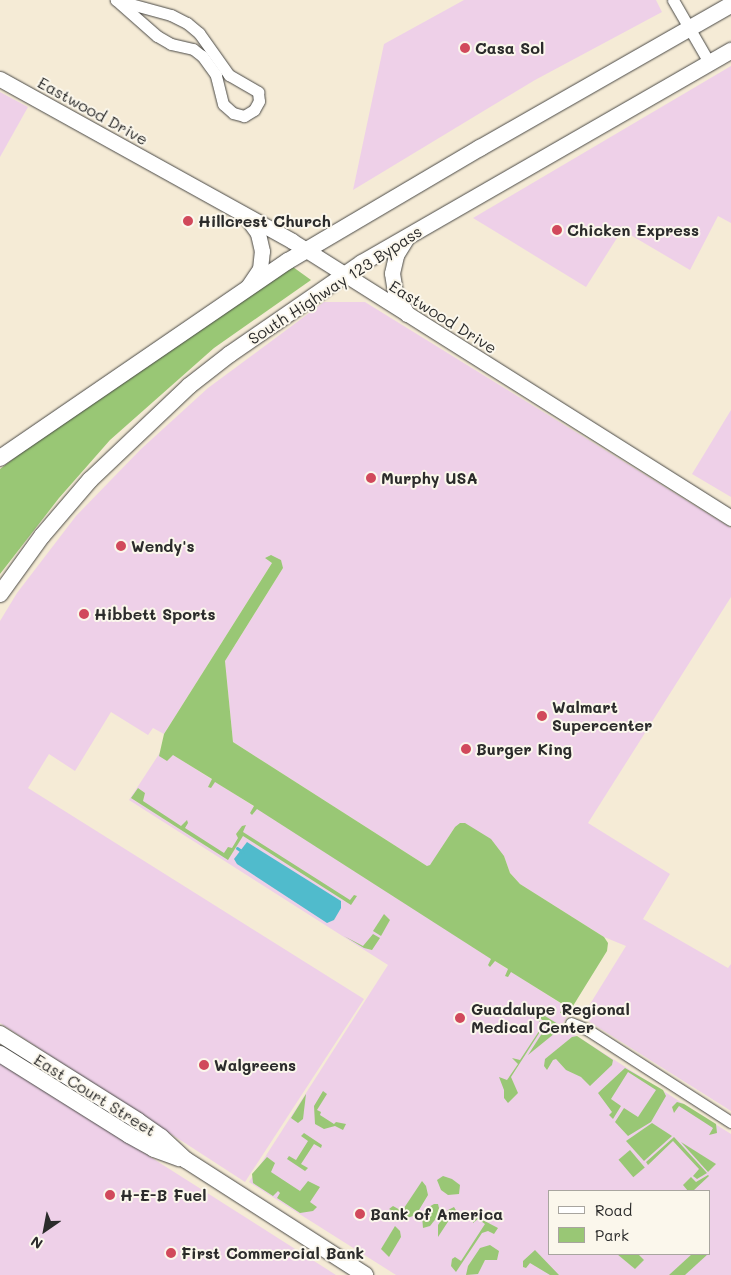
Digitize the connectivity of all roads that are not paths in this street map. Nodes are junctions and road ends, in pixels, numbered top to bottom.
1 (673, 0) edge
2 (731, 5) edge
3 (689, 28) junction
4 (731, 51) edge
5 (212, 61) junction
6 (710, 64) junction
7 (0, 79) edge
8 (244, 214) junction
9 (408, 236) junction
10 (307, 251) junction
11 (344, 275) junction
12 (247, 288) junction
13 (408, 316) junction
14 (0, 458) edge
15 (731, 518) edge
16 (0, 594) edge
17 (571, 1023) dead end
18 (0, 1034) edge
19 (0, 1054) edge
20 (731, 1122) edge
21 (186, 1160) junction
22 (365, 1275) edge

1 - 3 street
2 - 3 main road
3 - 6 street
3 - 10 main road
4 - 6 main road, South Highway 123 Bypass
5 - 5 street
5 - 5 street
6 - 9 main road, South Highway 123 Bypass
7 - 8 main road, Eastwood Drive
8 - 10 main road, Eastwood Drive
8 - 12 main road
9 - 11 main road, South Highway 123 Bypass
9 - 13 main road
10 - 11 main road, Eastwood Drive
10 - 12 main road
11 - 13 main road, Eastwood Drive
11 - 16 main road, South Highway 123 Bypass
12 - 14 main road
13 - 15 main road, Eastwood Drive
17 - 20 street
18 - 21 main road, East Court Street
19 - 21 main road, East Court Street
21 - 22 main road, East Court Street

